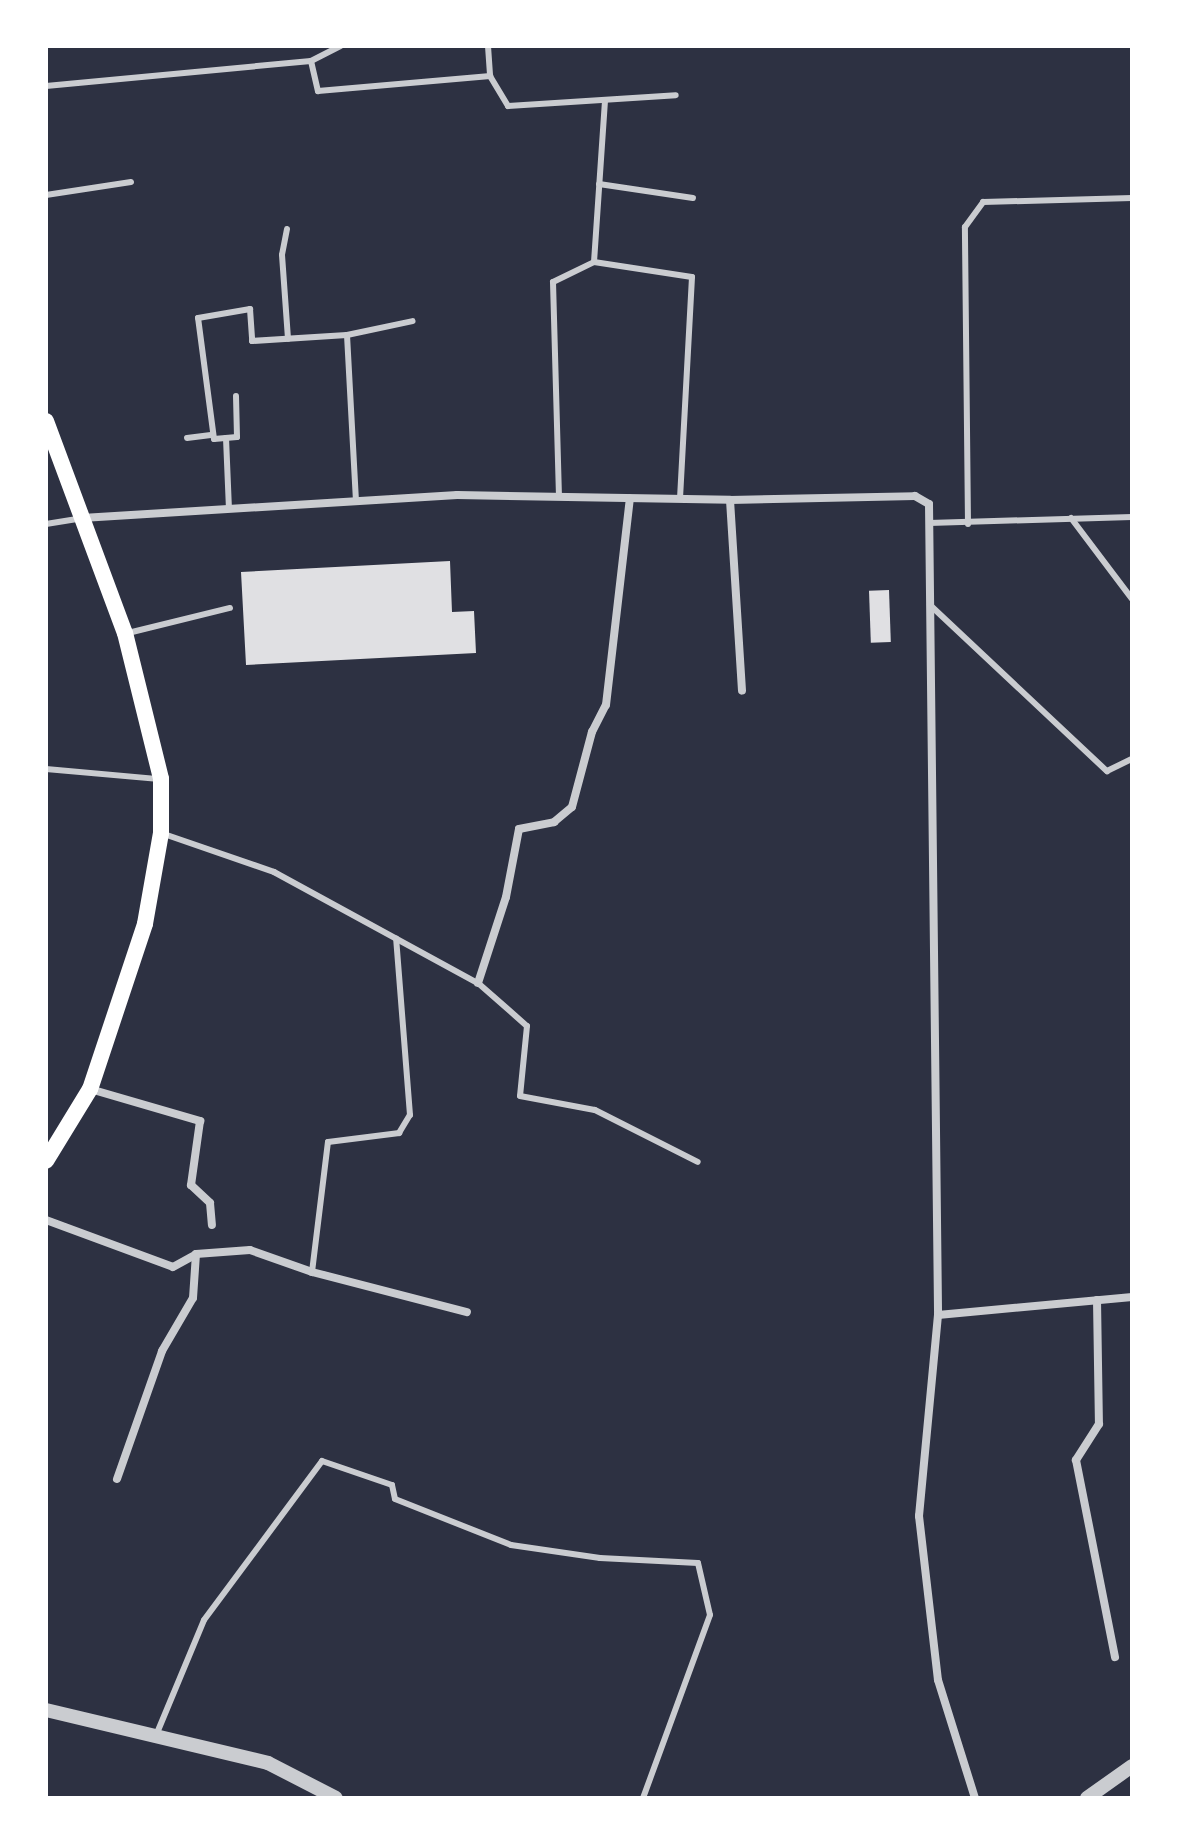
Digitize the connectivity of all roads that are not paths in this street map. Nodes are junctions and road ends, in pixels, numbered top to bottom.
1 (340, 46) edge
2 (488, 46) edge
3 (311, 61) junction
4 (490, 76) junction
5 (46, 86) edge
6 (676, 95) dead end
7 (605, 100) junction
8 (131, 182) dead end
9 (599, 184) junction
10 (46, 195) edge
11 (693, 198) dead end
12 (1132, 198) edge
13 (287, 229) dead end
14 (594, 262) junction
15 (413, 321) dead end
16 (347, 335) junction
17 (288, 339) junction
18 (236, 396) dead end
19 (46, 421) edge
20 (213, 435) junction
21 (187, 438) dead end
22 (226, 438) junction
23 (559, 497) junction
24 (630, 498) junction
25 (680, 499) junction
26 (730, 500) junction
27 (356, 501) junction
28 (229, 509) junction
29 (1132, 517) edge
30 (1071, 518) junction
31 (79, 519) junction
32 (929, 523) junction
33 (46, 524) edge
34 (968, 524) junction
35 (1132, 599) edge
36 (930, 605) junction
37 (230, 608) dead end
38 (125, 633) junction
39 (742, 691) dead end
40 (1132, 759) edge
41 (46, 769) edge
42 (161, 779) junction
43 (161, 833) junction
44 (396, 939) junction
45 (478, 983) junction
46 (90, 1089) junction
47 (46, 1161) edge
48 (698, 1162) dead end
49 (46, 1220) edge
50 (212, 1225) dead end
51 (196, 1254) junction
52 (312, 1272) junction
53 (1132, 1297) edge
54 (1097, 1300) junction
55 (467, 1312) dead end
56 (938, 1315) junction
57 (117, 1479) dead end
58 (1115, 1657) dead end
59 (46, 1710) edge
60 (157, 1733) junction
61 (1132, 1766) edge
62 (336, 1798) edge
63 (643, 1798) edge
64 (975, 1798) edge
65 (1087, 1798) edge

1 - 3 lane
2 - 4 lane
3 - 4 lane
3 - 5 lane
4 - 7 lane
6 - 7 lane
7 - 9 lane
8 - 10 lane
9 - 11 lane
9 - 14 lane
12 - 34 lane
13 - 17 lane
14 - 23 lane
14 - 25 lane
15 - 16 lane
16 - 17 lane
16 - 27 lane
17 - 20 lane
18 - 22 lane
19 - 31 main road
20 - 21 lane
20 - 22 lane
22 - 28 lane
23 - 24 street
23 - 27 street
24 - 25 street
24 - 45 street
25 - 26 street
26 - 32 street
26 - 39 street
27 - 28 street
28 - 31 street
29 - 30 lane
30 - 34 lane
30 - 35 lane
31 - 33 lane
31 - 38 main road
32 - 34 lane
32 - 36 street
36 - 40 lane
36 - 56 street
37 - 38 lane
38 - 42 main road
41 - 42 lane
42 - 43 main road
43 - 44 lane
43 - 46 main road
44 - 45 lane
44 - 52 lane
45 - 48 lane
46 - 47 main road
46 - 50 street
49 - 51 street
51 - 52 street
51 - 57 street
52 - 55 street
53 - 54 street
54 - 56 street
54 - 58 street
56 - 64 street
59 - 60 street
60 - 62 street
60 - 63 lane
61 - 65 street

